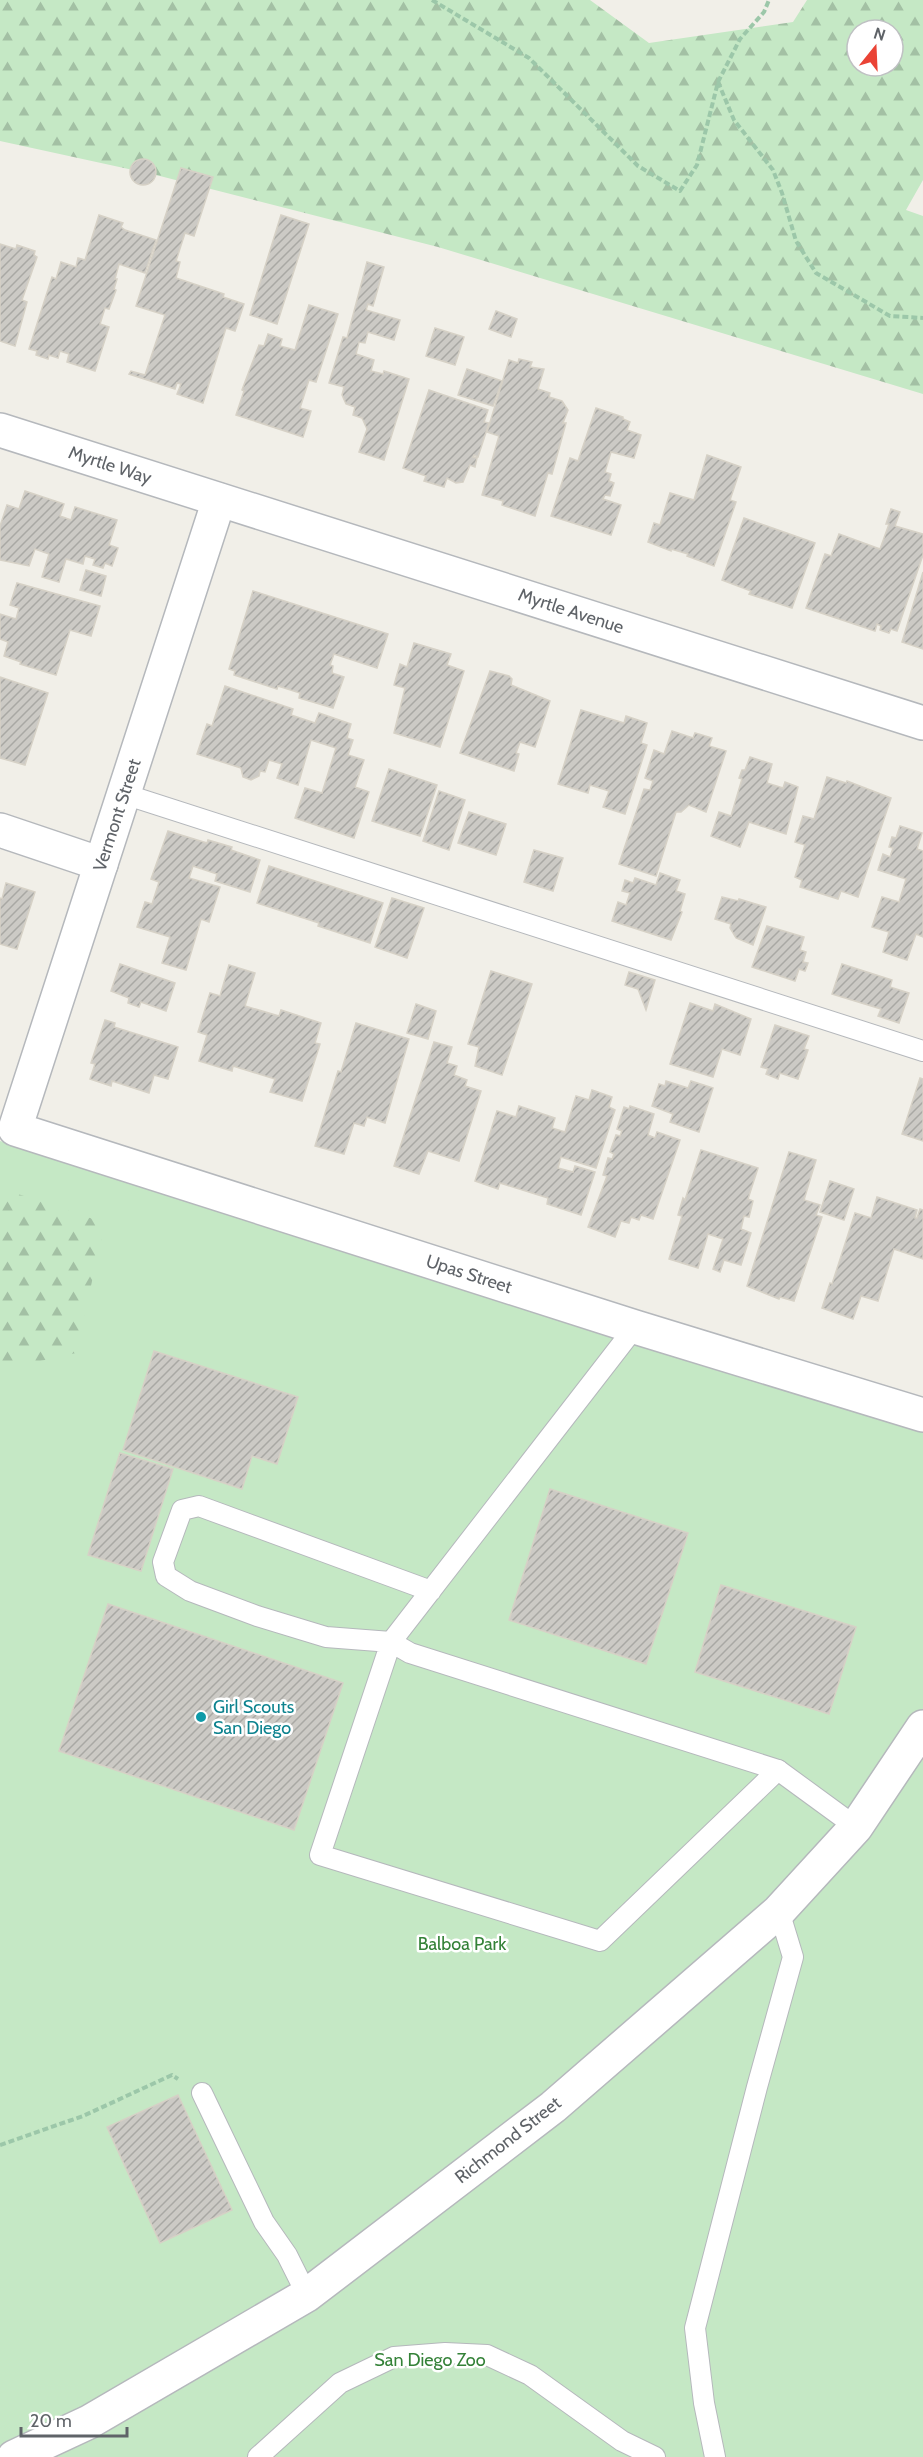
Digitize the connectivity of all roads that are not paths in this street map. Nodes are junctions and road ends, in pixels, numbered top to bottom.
1 (0, 430) edge
2 (219, 500) junction
3 (923, 723) edge
4 (124, 794) junction
5 (0, 830) edge
6 (101, 864) junction
7 (923, 1051) edge
8 (15, 1129) joint
9 (636, 1327) junction
10 (923, 1415) edge
11 (431, 1591) junction
12 (391, 1642) junction
13 (923, 1727) edge
14 (778, 1770) junction
15 (856, 1827) junction
16 (778, 1911) junction
17 (202, 2093) road end
18 (307, 2295) junction
19 (14, 2457) edge
20 (258, 2457) edge
21 (655, 2457) edge
22 (715, 2457) edge

1 - 2 street, Myrtle Way
2 - 3 street, Myrtle Avenue
2 - 4 street, Vermont Street
4 - 6 street, Vermont Street
4 - 7 lane
5 - 6 street
6 - 8 street, Vermont Street
8 - 9 street, Upas Street
9 - 10 street, Upas Street
9 - 11 lane
11 - 12 lane
11 - 12 lane
12 - 14 lane
12 - 14 lane
13 - 15 street, Richmond Street
14 - 15 lane
15 - 16 street, Richmond Street
16 - 18 street, Richmond Street
16 - 22 lane
17 - 18 lane
18 - 19 street, Richmond Street
20 - 21 lane

